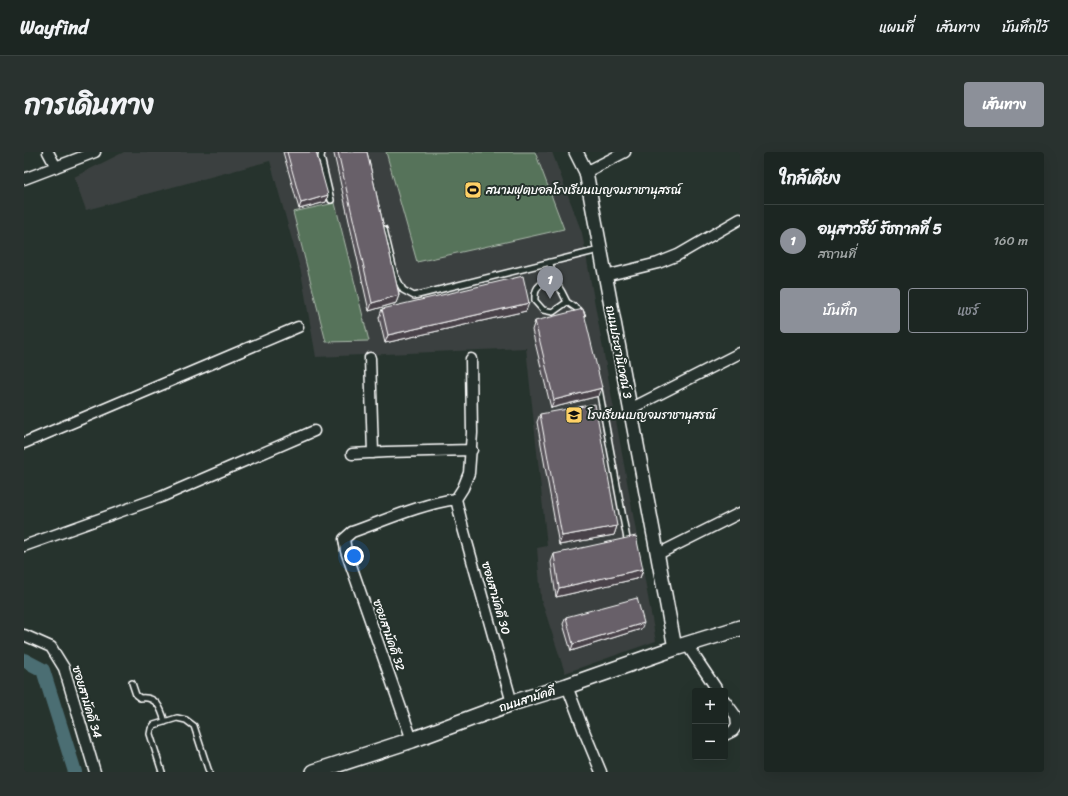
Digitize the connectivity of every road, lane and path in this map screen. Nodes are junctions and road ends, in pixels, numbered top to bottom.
1 (48, 152) edge
2 (95, 152) edge
3 (322, 152) edge
4 (576, 152) edge
5 (625, 152) edge
6 (56, 166) junction
7 (586, 172) junction
8 (24, 179) edge
9 (332, 200) dead end
10 (740, 219) edge
11 (382, 221) edge
12 (600, 250) junction
13 (550, 262) junction
14 (552, 276) junction
15 (605, 276) junction
16 (567, 302) junction
17 (585, 318) edge
18 (298, 327) dead end
19 (740, 353) edge
20 (370, 358) dead end
21 (471, 359) dead end
22 (598, 386) edge
23 (630, 409) junction
24 (314, 431) dead end
25 (24, 443) edge
26 (472, 450) junction
27 (373, 453) junction
28 (352, 454) dead end
29 (456, 499) junction
30 (740, 513) edge
31 (627, 539) edge
32 (24, 546) edge
33 (658, 554) junction
34 (740, 628) edge
35 (24, 635) edge
36 (681, 646) junction
37 (132, 683) dead end
38 (567, 686) junction
39 (716, 688) edge
40 (512, 703) junction
41 (728, 705) edge
42 (165, 722) junction
43 (728, 734) edge
44 (412, 740) junction
45 (95, 772) edge
46 (162, 772) edge
47 (209, 772) edge
48 (314, 772) edge
49 (601, 772) edge

1 - 6 street
2 - 6 street
3 - 9 lane
4 - 7 street, ถนนประชานิเวศน์ 3
5 - 7 street
6 - 8 street
7 - 12 street, ถนนประชานิเวศน์ 3
10 - 15 street
11 - 13 lane
12 - 13 lane
12 - 15 street, ถนนประชานิเวศน์ 3
13 - 14 lane
14 - 16 lane
14 - 16 lane
15 - 23 street, ถนนประชานิเวศน์ 3
16 - 17 lane
18 - 25 street
19 - 23 street
20 - 27 street
21 - 26 street
22 - 31 lane
23 - 33 street, ถนนประชานิเวศน์ 3
24 - 32 street
26 - 27 street
26 - 29 street
27 - 28 street
29 - 40 street, ซอยสามัคคี 30
29 - 44 street, ซอยสามัคคี 32
30 - 33 street
33 - 36 street, ถนนประชานิเวศน์ 3
34 - 36 main road, ถนนสามัคคี
35 - 45 street, ซอยสามัคคี 34
36 - 38 main road, ถนนสามัคคี
36 - 39 street
37 - 42 lane
38 - 40 main road, ถนนสามัคคี
38 - 49 street
40 - 44 main road, ถนนสามัคคี
41 - 43 street
42 - 46 lane
42 - 47 lane
44 - 48 main road, ถนนสามัคคี

